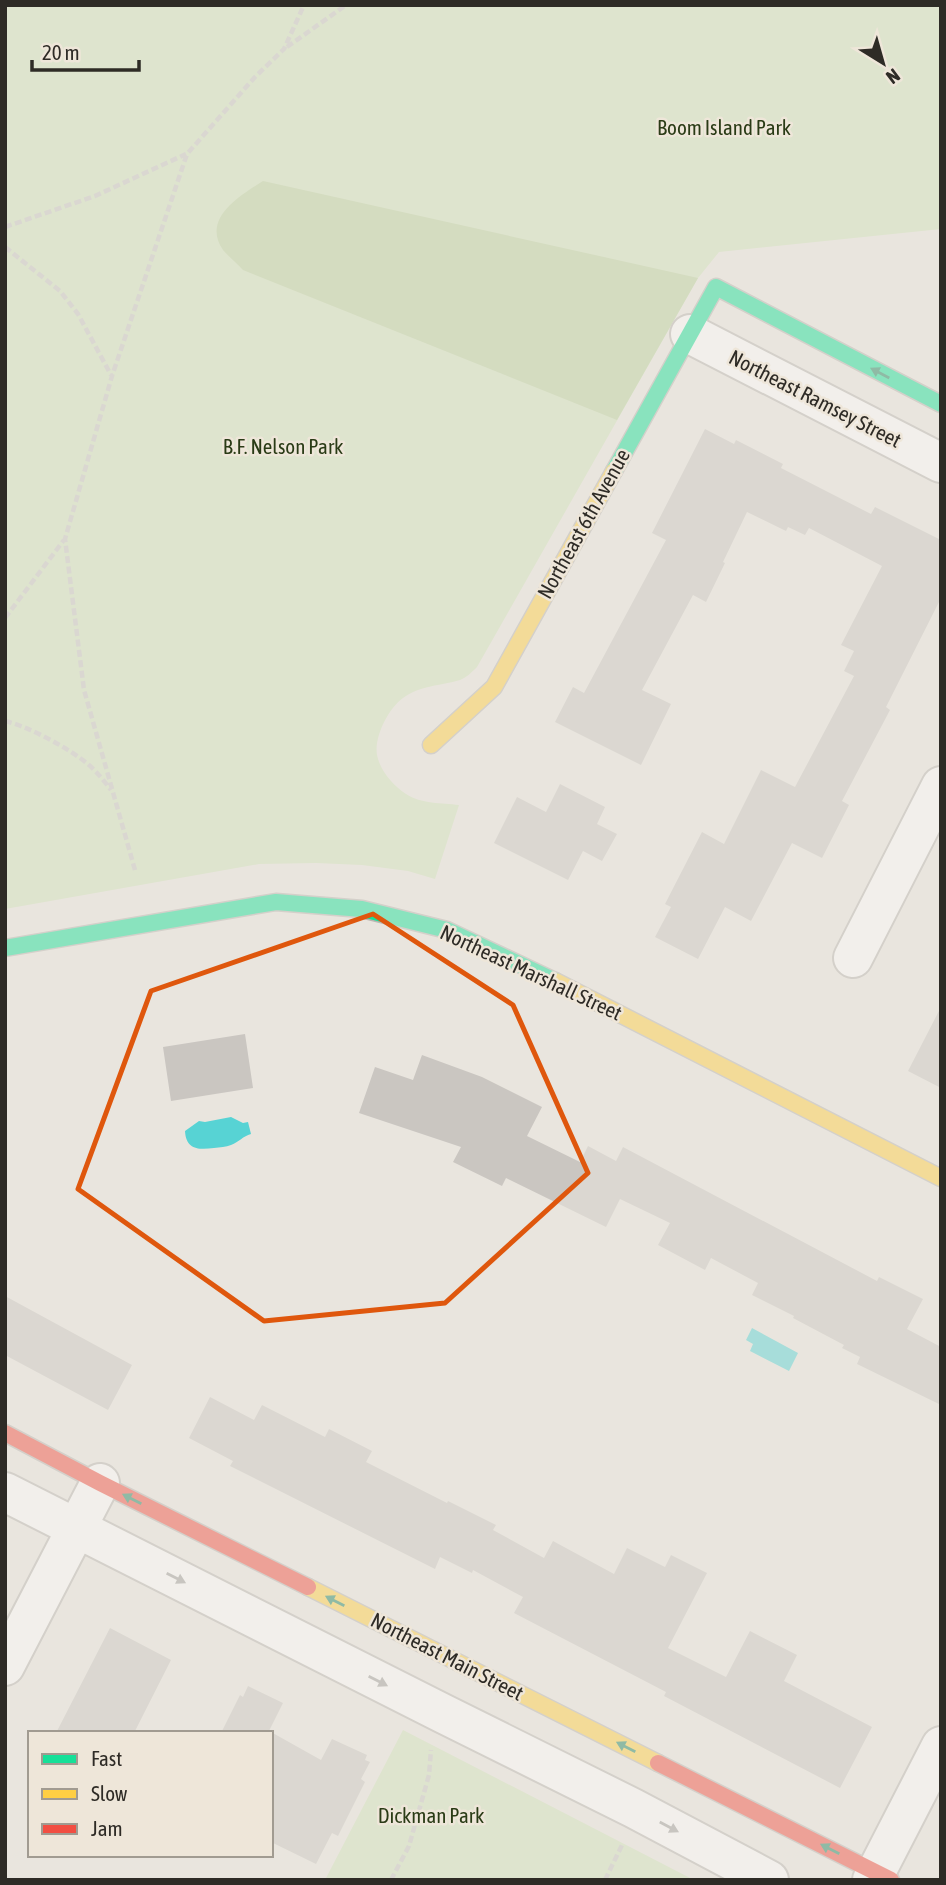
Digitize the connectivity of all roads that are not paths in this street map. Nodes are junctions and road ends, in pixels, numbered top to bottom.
1 (690, 334) junction
2 (941, 404) edge
3 (941, 463) edge
4 (431, 745) dead end
5 (941, 786) edge
6 (5, 948) edge
7 (853, 958) dead end
8 (941, 1178) edge
9 (5, 1433) edge
10 (100, 1483) junction
11 (5, 1492) edge
12 (76, 1528) junction
13 (5, 1666) edge
14 (941, 1746) edge
15 (879, 1877) edge
16 (769, 1880) edge

2 -> 1 street, Northeast 6th Avenue
1 - 3 street, Northeast Ramsey Street
1 - 4 street, Northeast 6th Avenue
5 - 7 street
6 - 8 street, Northeast Marshall Street
9 - 10 street, Northeast Main Street
10 - 12 street
15 -> 10 street, Northeast Main Street
11 - 12 street
12 - 13 street
12 -> 16 street
14 - 15 street

